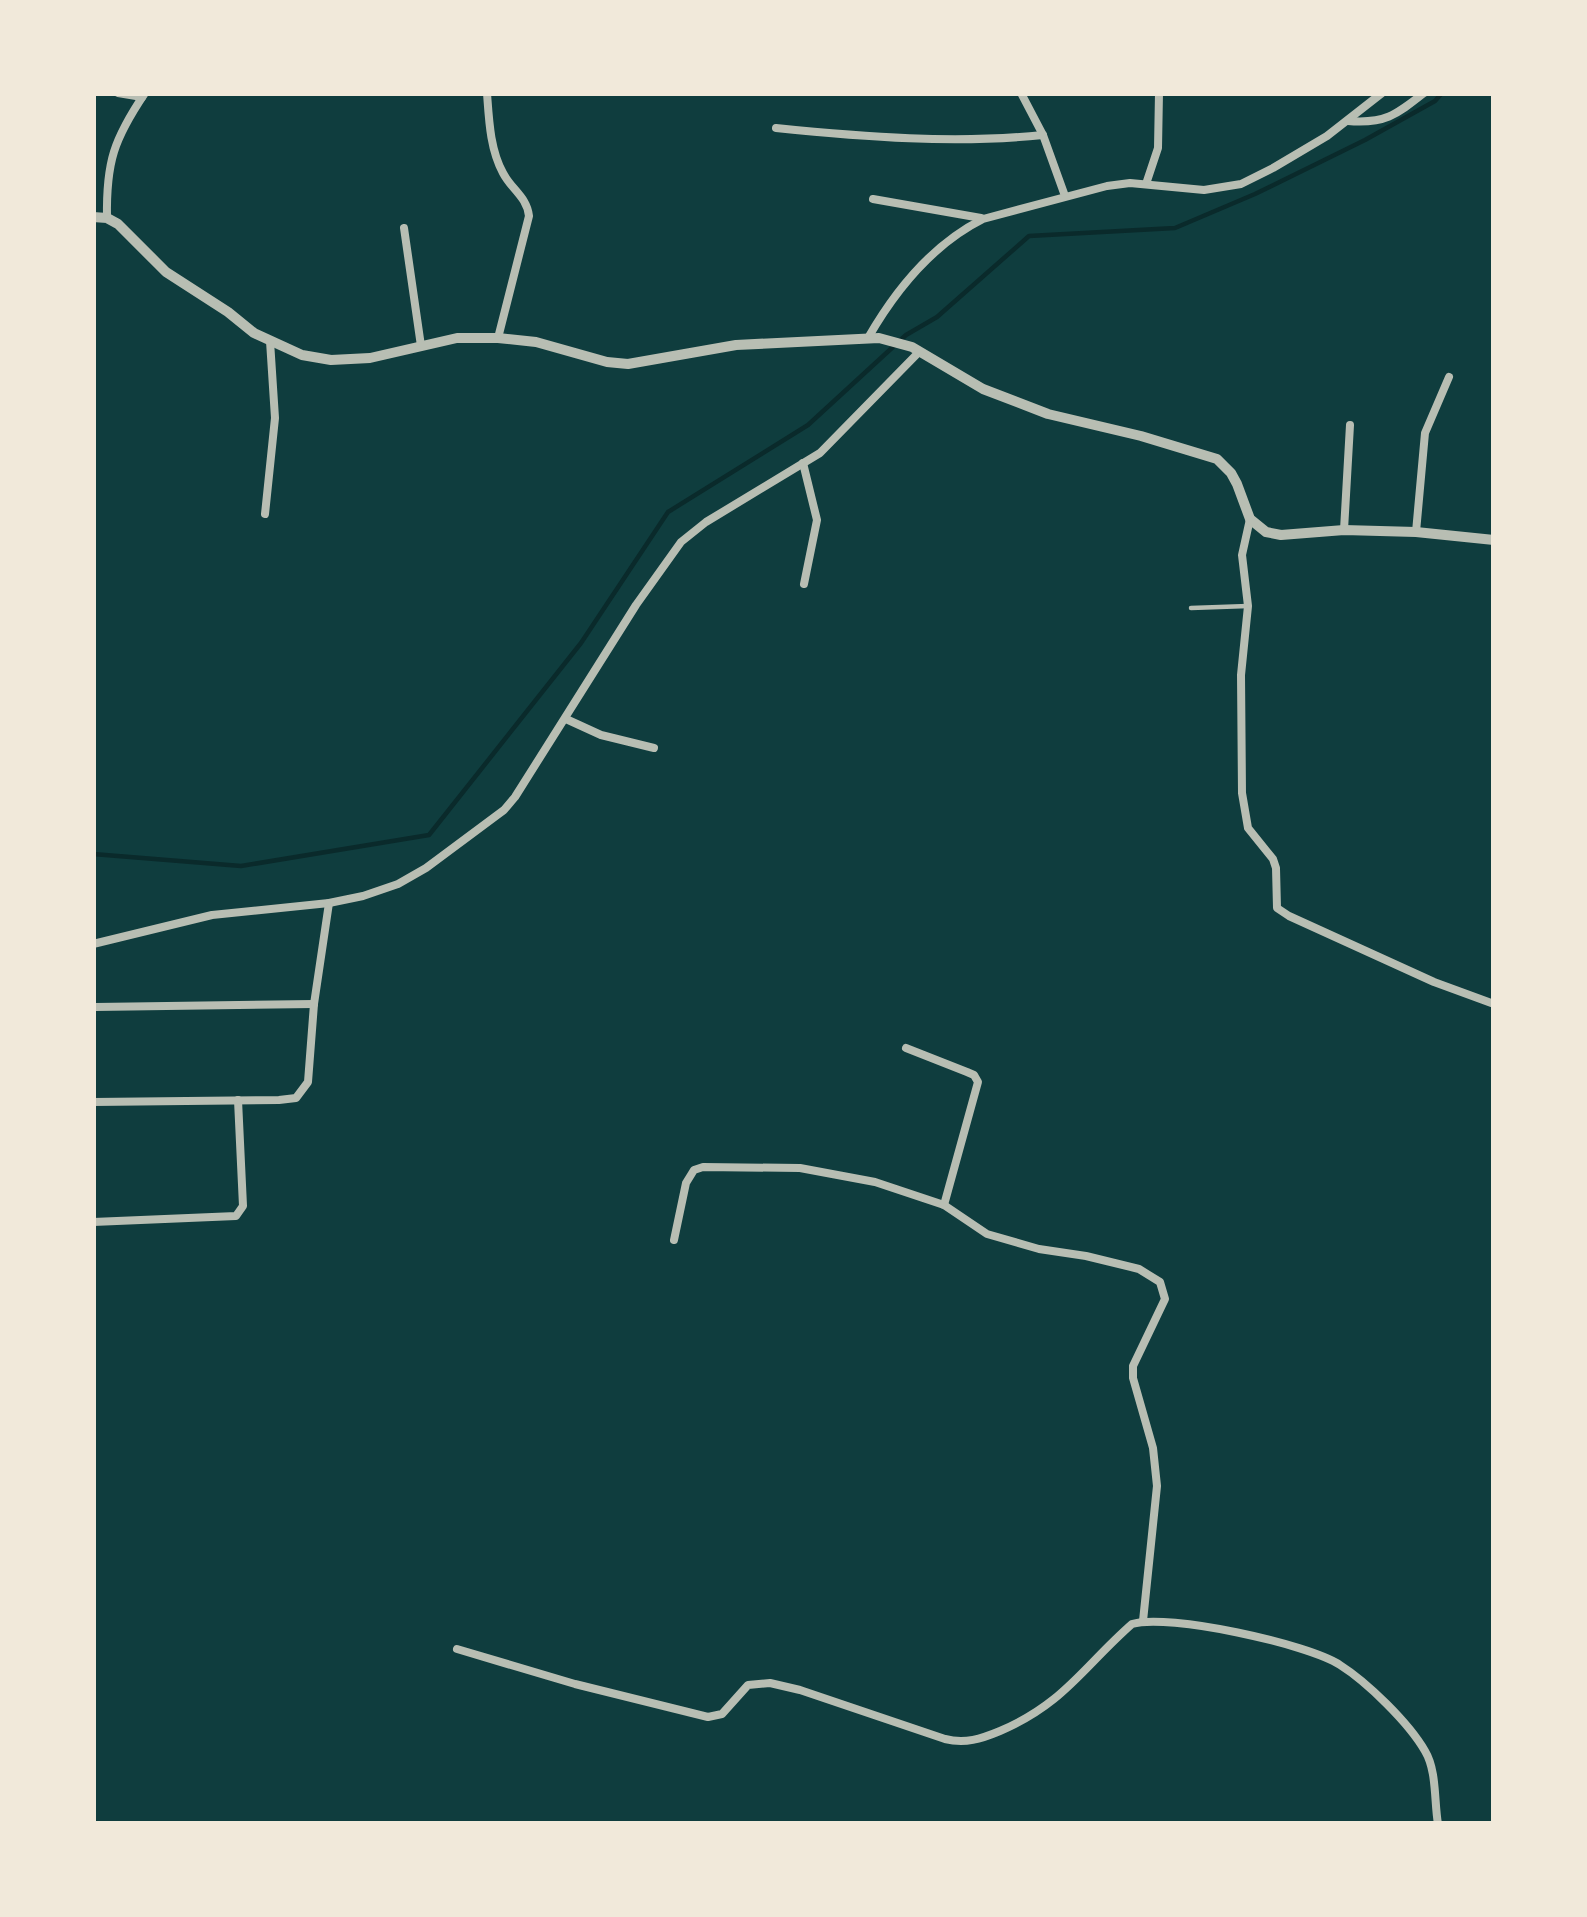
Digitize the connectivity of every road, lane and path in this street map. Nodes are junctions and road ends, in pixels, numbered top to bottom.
1 (118, 93) edge
2 (487, 93) edge
3 (1021, 93) edge
4 (1159, 93) edge
5 (1382, 93) edge
6 (1424, 93) edge
7 (144, 95) edge
8 (1346, 121) junction
9 (776, 128) dead end
10 (1043, 136) junction
11 (1145, 184) junction
12 (1065, 196) junction
13 (873, 199) dead end
14 (100, 217) edge
15 (982, 219) junction
16 (404, 228) dead end
17 (498, 338) junction
18 (874, 338) junction
19 (270, 341) junction
20 (421, 346) junction
21 (915, 350) junction
22 (1450, 377) dead end
23 (1350, 425) dead end
24 (803, 463) junction
25 (265, 514) dead end
26 (1250, 519) junction
27 (1344, 530) junction
28 (1416, 532) junction
29 (1494, 540) edge
30 (804, 584) dead end
31 (1248, 606) junction
32 (1191, 608) dead end
33 (566, 719) junction
34 (654, 748) dead end
35 (329, 903) junction
36 (93, 944) edge
37 (314, 1004) junction
38 (1494, 1004) edge
39 (95, 1007) edge
40 (906, 1048) dead end
41 (238, 1100) junction
42 (93, 1102) edge
43 (944, 1205) junction
44 (93, 1222) edge
45 (674, 1240) dead end
46 (1143, 1621) junction
47 (457, 1649) dead end
48 (1438, 1824) edge

1 - 7 street
2 - 17 street
3 - 10 street
4 - 11 street
5 - 8 street
6 - 8 street
7 - 14 street
8 - 11 street
9 - 10 street
10 - 12 street
11 - 12 street
12 - 15 street
13 - 15 street
14 - 19 street
15 - 18 street
16 - 20 street
17 - 18 street
17 - 20 street
18 - 21 street
19 - 20 street
19 - 25 street
21 - 24 street
21 - 26 street
22 - 28 street
23 - 27 street
24 - 30 street
24 - 33 street
26 - 27 street
26 - 31 street
27 - 28 street
28 - 29 street
31 - 32 lane
31 - 38 street
33 - 34 street
33 - 35 street
35 - 36 street
35 - 37 street
37 - 39 street
37 - 41 street
40 - 43 street
41 - 42 street
41 - 44 street
43 - 45 street
43 - 46 street
46 - 47 street
46 - 48 street

